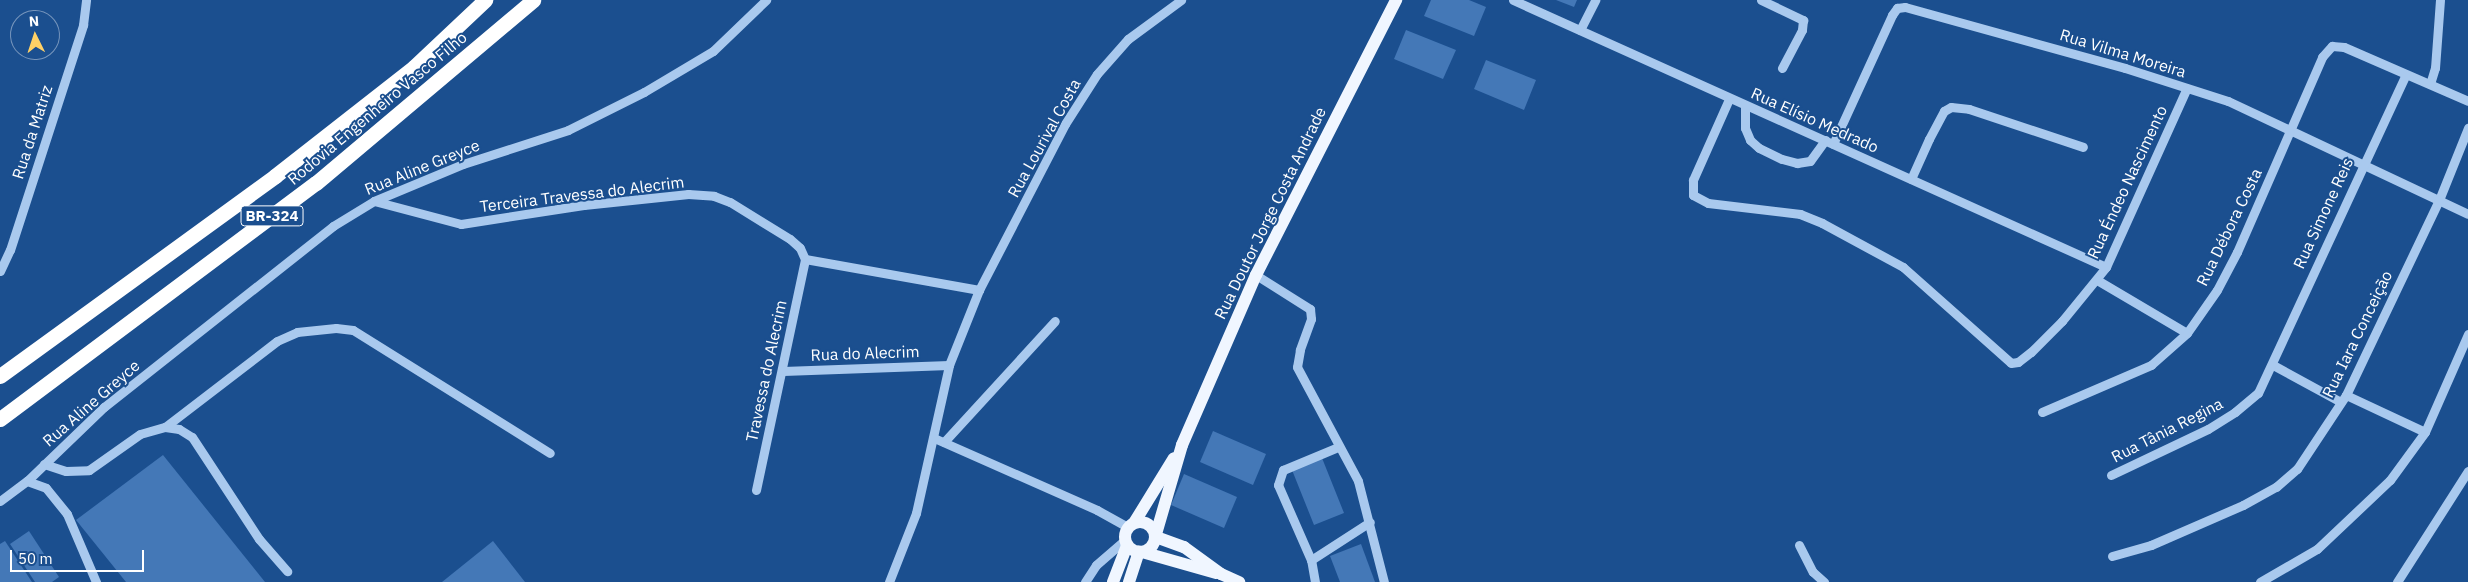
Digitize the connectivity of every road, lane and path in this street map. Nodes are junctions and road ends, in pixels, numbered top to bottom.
1 (86, 0) edge
2 (485, 0) edge
3 (533, 0) edge
4 (766, 0) edge
5 (1181, 0) edge
6 (1396, 0) edge
7 (1513, 0) edge
8 (1594, 0) edge
9 (1761, 0) edge
10 (2440, 0) edge
11 (1580, 30) junction
12 (1782, 68) dead end
13 (2405, 76) junction
14 (2430, 84) junction
15 (2186, 88) junction
16 (1729, 99) junction
17 (2468, 101) edge
18 (1745, 105) junction
19 (2468, 128) edge
20 (2292, 130) junction
21 (1829, 142) junction
22 (2083, 147) dead end
23 (2364, 163) junction
24 (1911, 179) junction
25 (2439, 200) junction
26 (374, 201) junction
27 (2468, 214) edge
28 (805, 259) junction
29 (2106, 267) junction
30 (0, 271) edge
31 (1256, 275) junction
32 (2097, 280) junction
33 (979, 290) junction
34 (1055, 321) dead end
35 (2187, 333) junction
36 (2468, 334) edge
37 (2273, 365) junction
38 (949, 366) junction
39 (783, 371) junction
40 (0, 376) edge
41 (2344, 398) junction
42 (2042, 412) dead end
43 (0, 420) edge
44 (165, 427) junction
45 (2425, 432) junction
46 (934, 438) junction
47 (944, 442) junction
48 (1182, 445) junction
49 (1338, 447) junction
50 (550, 453) dead end
51 (44, 464) junction
52 (2468, 471) edge
53 (2111, 475) dead end
54 (27, 481) junction
55 (756, 490) dead end
56 (0, 501) edge
57 (1370, 522) junction
58 (1131, 525) junction
59 (1156, 536) junction
60 (1126, 543) junction
61 (1799, 545) dead end
62 (1141, 552) junction
63 (2112, 556) dead end
64 (1311, 560) junction
65 (287, 571) dead end
66 (1221, 574) junction
67 (96, 582) edge
68 (889, 582) edge
69 (1085, 582) edge
70 (1113, 582) edge
71 (1128, 582) edge
72 (1239, 582) edge
73 (1315, 582) edge
74 (1384, 582) edge
75 (1824, 582) edge
76 (2260, 582) edge
77 (2397, 582) edge

1 - 30 street, Rua da Matriz
2 - 40 highway, Rodovia Engenheiro Vasco Filho / BR-324
3 - 43 highway, Rodovia Engenheiro Vasco Filho / BR-324
4 - 26 street, Rua Aline Greyce
5 - 33 street, Rua Lourival Costa
6 - 31 main road, Rua Doutor Jorge Costa Andrade
7 - 11 street, Rua Elísio Medrado
8 - 11 street
9 - 12 street
10 - 14 street
11 - 16 street, Rua Elísio Medrado
13 - 14 street
13 - 20 street, Rua Débora Costa
13 - 23 street, Rua Simone Reis
14 - 17 street
15 - 20 street, Rua Vilma Moreira
15 - 21 street, Rua Vilma Moreira
15 - 29 street, Rua Éndeo Nascimento
16 - 18 street, Rua Elísio Medrado
16 - 32 street, Rua Éndeo Nascimento
18 - 21 street, Rua Elísio Medrado
18 - 21 street
19 - 25 street, Rua Iara Conceição
20 - 23 street, Rua Vilma Moreira
20 - 35 street, Rua Débora Costa
21 - 24 street, Rua Elísio Medrado
22 - 24 street
23 - 25 street, Rua Vilma Moreira
23 - 37 street, Rua Simone Reis
24 - 29 street, Rua Elísio Medrado
25 - 27 street, Rua Vilma Moreira
25 - 41 street, Rua Iara Conceição
26 - 28 street, Terceira Travessa do Alecrim
26 - 51 street, Rua Aline Greyce
28 - 33 street
28 - 39 street, Travessa do Alecrim
29 - 32 street, Rua Éndeo Nascimento
31 - 48 main road, Rua Doutor Jorge Costa Andrade
31 - 49 street
32 - 35 street
33 - 38 street, Rua Lourival Costa
34 - 47 street
35 - 42 street, Rua Débora Costa
36 - 45 street
37 - 41 street
37 - 53 street, Rua Tânia Regina
38 - 39 street, Rua do Alecrim
38 - 46 street, Rua Lourival Costa
39 - 55 street, Travessa do Alecrim
41 - 45 street
41 - 63 street, Rua Iara Conceição
44 - 50 street
44 - 51 street
44 - 65 street
45 - 76 street
46 - 47 street
46 - 68 street, Rua Lourival Costa
47 - 58 street
48 - 58 main road, Rua Doutor Jorge Costa Andrade
48 - 59 main road, Rua Doutor Jorge Costa Andrade
49 - 57 street
49 - 64 street
51 - 54 street, Rua Aline Greyce
52 - 77 street
54 - 56 street, Rua Aline Greyce
54 - 67 street
57 - 64 street
57 - 74 street
58 - 59 main road
58 - 60 main road
59 - 62 main road
59 - 66 main road
60 - 62 main road
60 - 69 street
60 - 70 main road
61 - 75 street
62 - 66 main road
62 - 71 main road
64 - 73 street
66 - 72 main road

